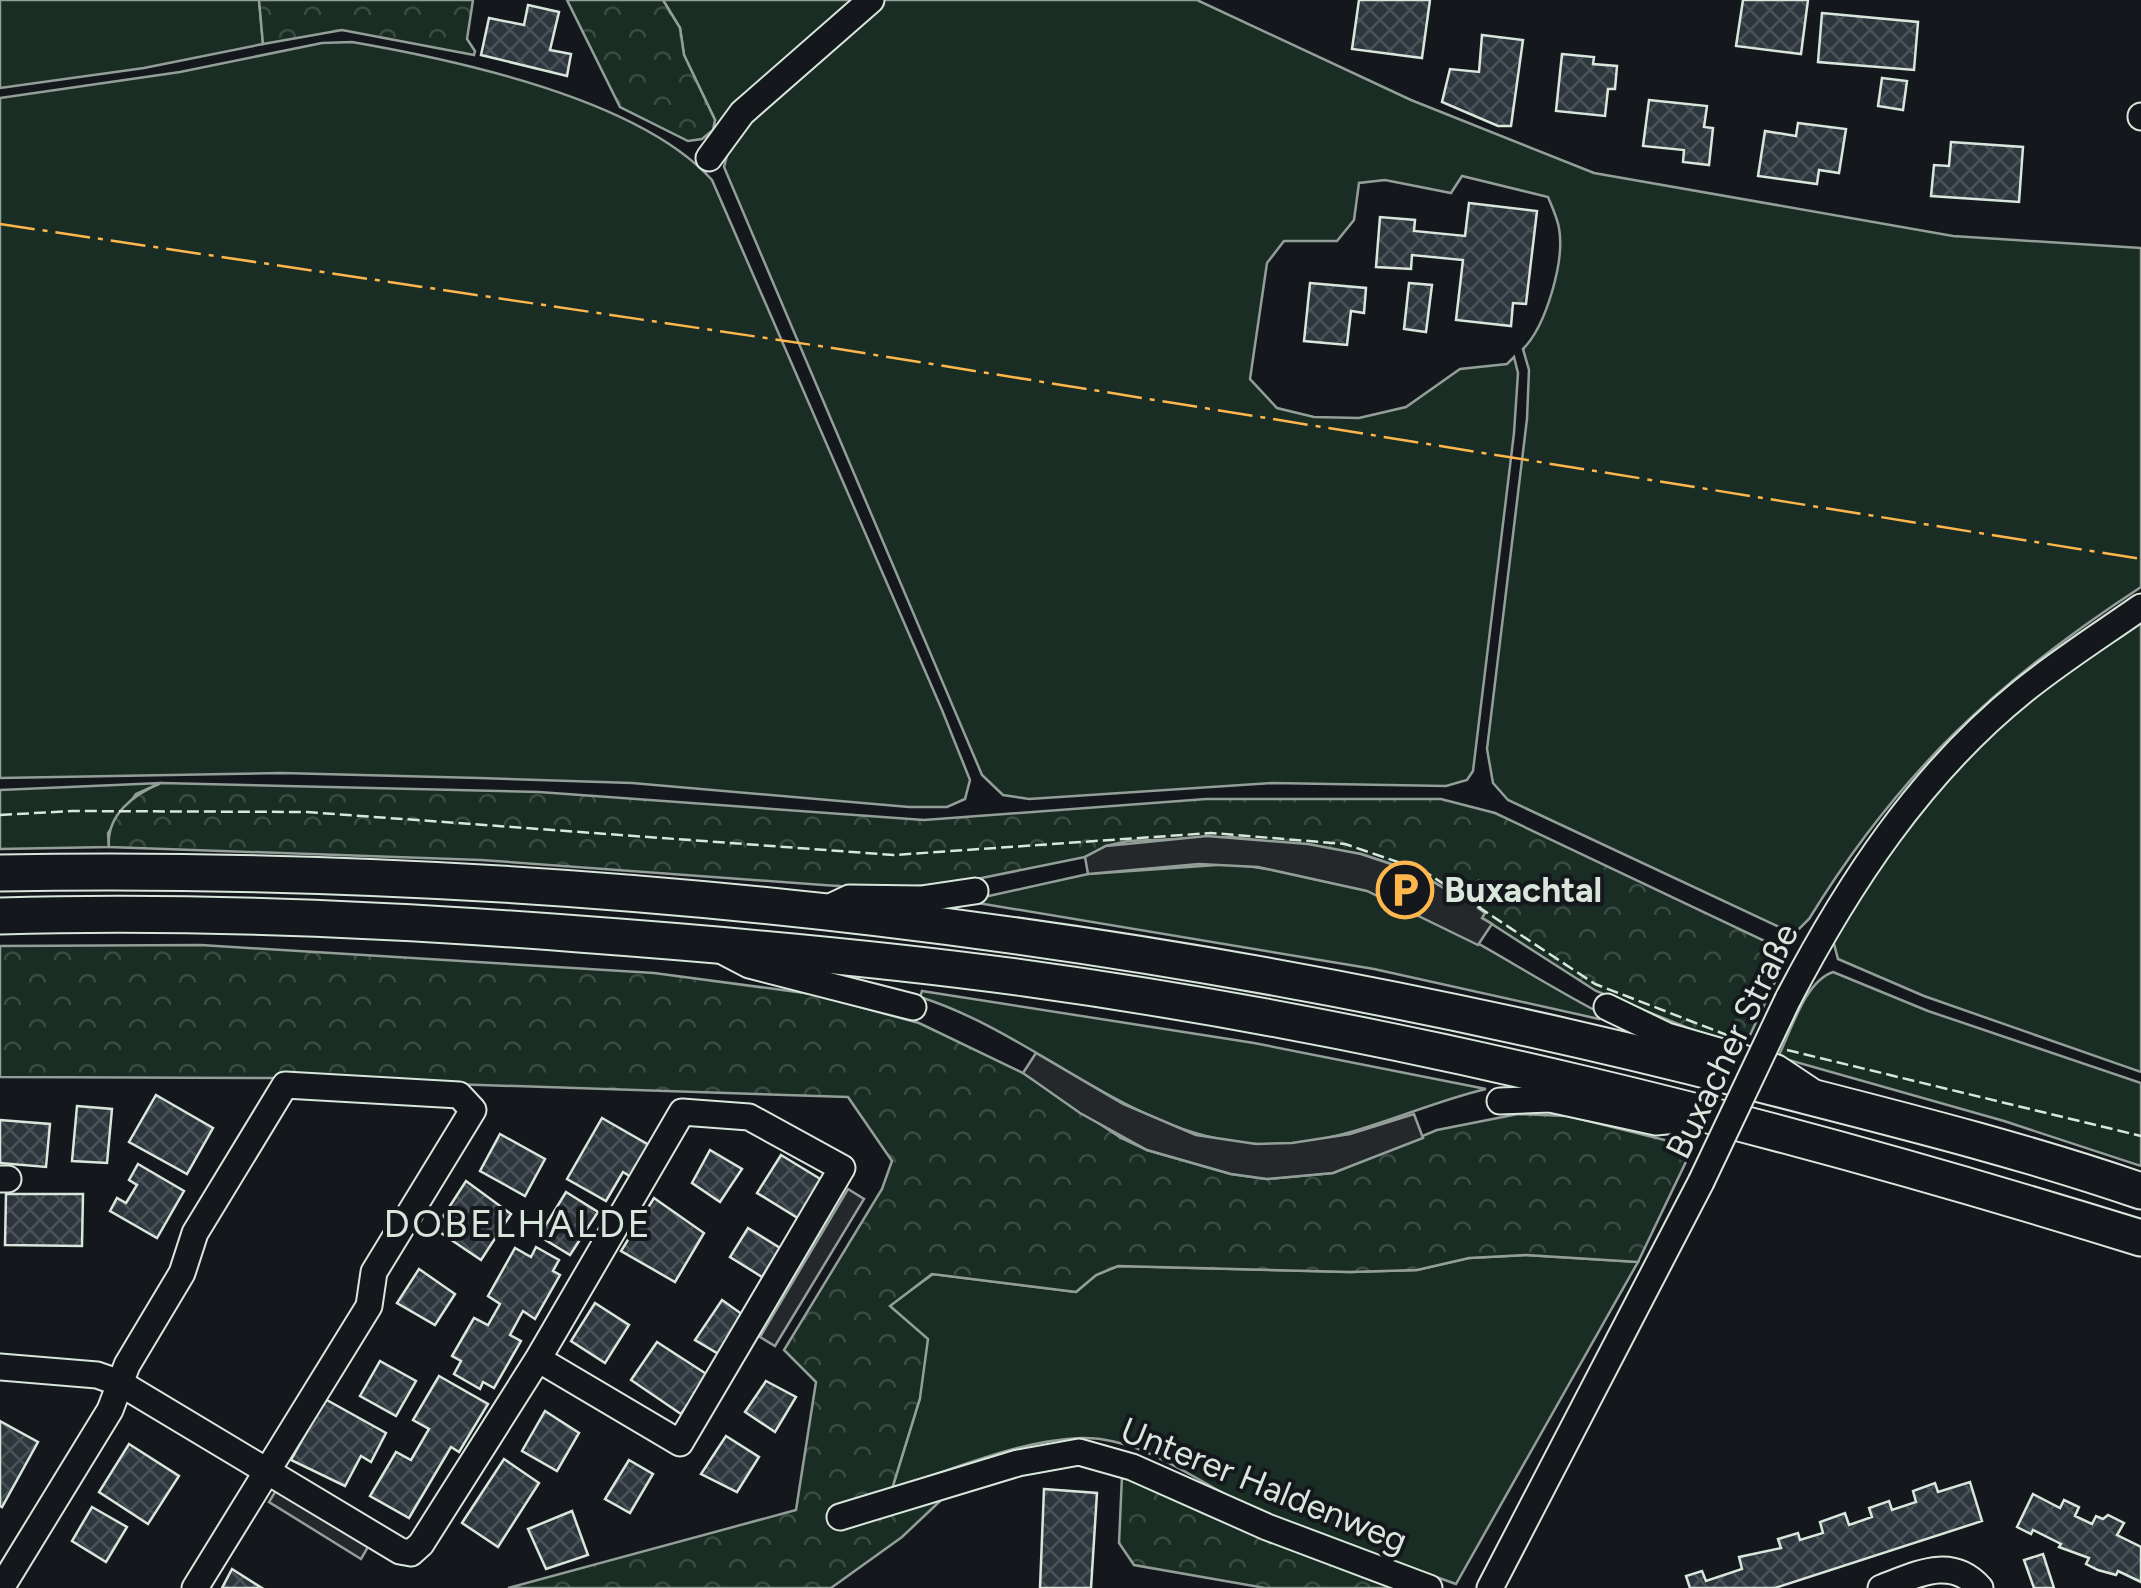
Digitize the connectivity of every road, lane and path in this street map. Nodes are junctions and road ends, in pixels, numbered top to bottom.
1 (871, 0) edge
2 (709, 158) dead end
3 (2141, 607) edge
4 (0, 872) edge
5 (975, 891) dead end
6 (821, 911) junction
7 (0, 916) edge
8 (708, 944) junction
9 (913, 1007) dead end
10 (1607, 1007) dead end
11 (1826, 1101) junction
12 (1500, 1102) dead end
13 (1713, 1116) junction
14 (2141, 1191) edge
15 (2141, 1238) edge
16 (538, 1359) junction
17 (0, 1367) edge
18 (120, 1384) junction
19 (266, 1472) junction
20 (840, 1517) dead end
21 (1, 1588) edge
22 (195, 1588) edge
23 (1429, 1588) edge
24 (1490, 1588) edge
25 (1881, 1588) edge
26 (1980, 1588) edge

1 - 2 street
3 - 24 street, Buxacher Straße, bridge
4 - 6 highway
5 - 6 street
6 - 11 highway
7 - 8 highway
8 - 9 street
8 - 13 highway
10 - 11 street
11 - 14 highway
12 - 13 street
13 - 15 highway
16 - 16 street
16 - 19 street
17 - 18 street
18 - 19 street
18 - 19 street
18 - 21 street
19 - 22 street
20 - 23 street, Unterer Haldenweg
25 - 26 street

